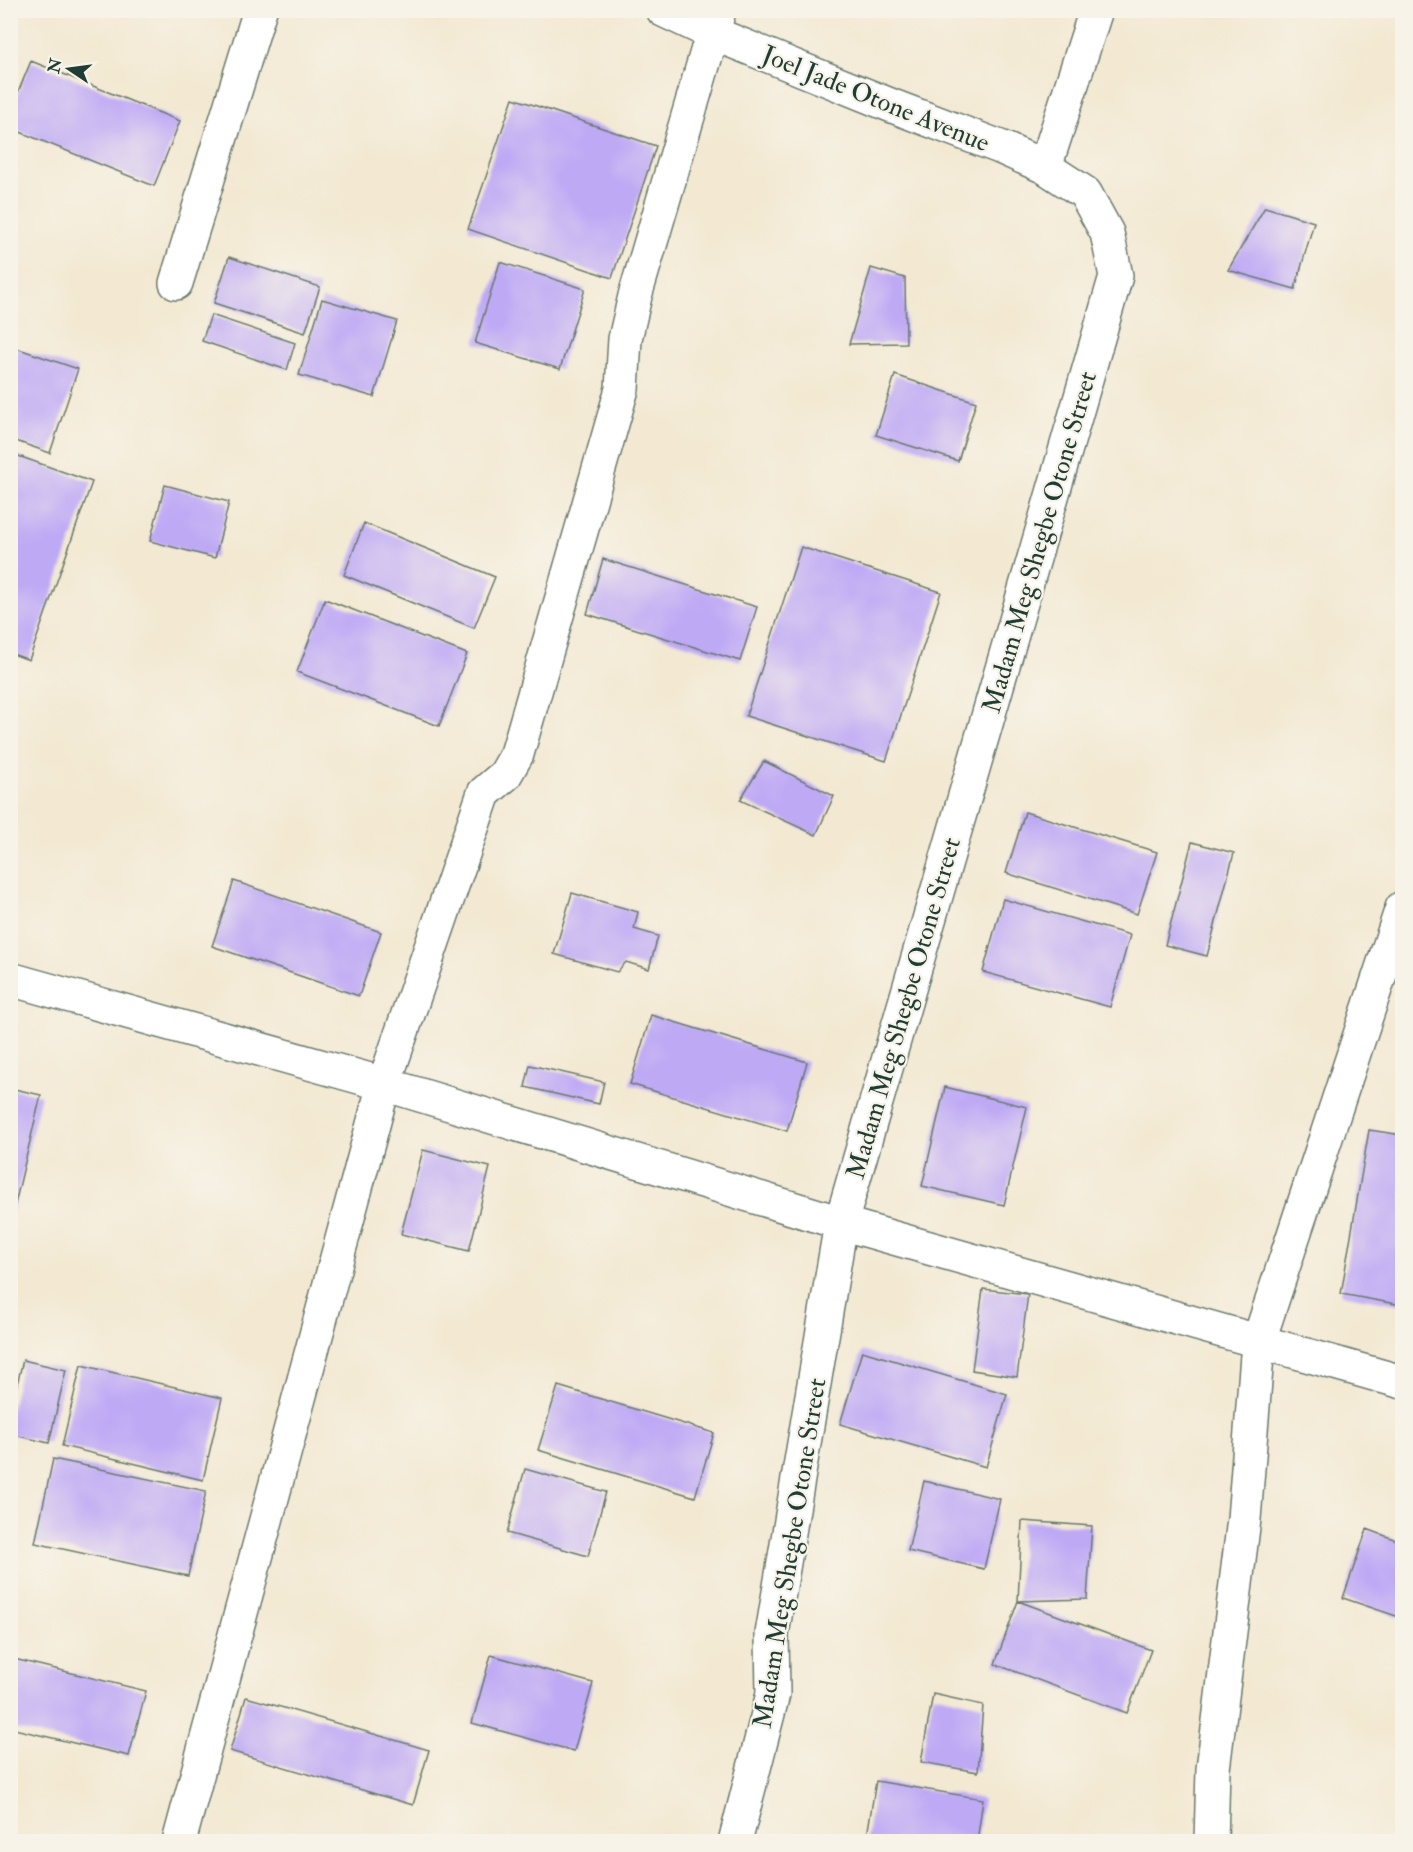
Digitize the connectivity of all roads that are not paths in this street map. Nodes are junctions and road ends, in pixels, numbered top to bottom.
1 (260, 10) edge
2 (663, 10) edge
3 (1096, 10) edge
4 (716, 22) edge
5 (1045, 167) junction
6 (1085, 193) joint
7 (176, 283) dead end
8 (1402, 908) edge
9 (10, 979) edge
10 (384, 1084) junction
11 (841, 1223) junction
12 (1258, 1343) junction
13 (1402, 1382) edge
14 (179, 1842) edge
15 (735, 1842) edge
16 (1211, 1842) edge

1 - 7 street
2 - 4 street, Joel Jade Otone Avenue
3 - 5 street
4 - 5 street, Joel Jade Otone Avenue
4 - 10 street
5 - 6 street, Joel Jade Otone Avenue
6 - 11 street, Madam Meg Shegbe Otone Street
8 - 12 street
9 - 10 street
10 - 11 street
10 - 14 street
11 - 12 street
11 - 15 street, Madam Meg Shegbe Otone Street
12 - 13 street
12 - 16 street

